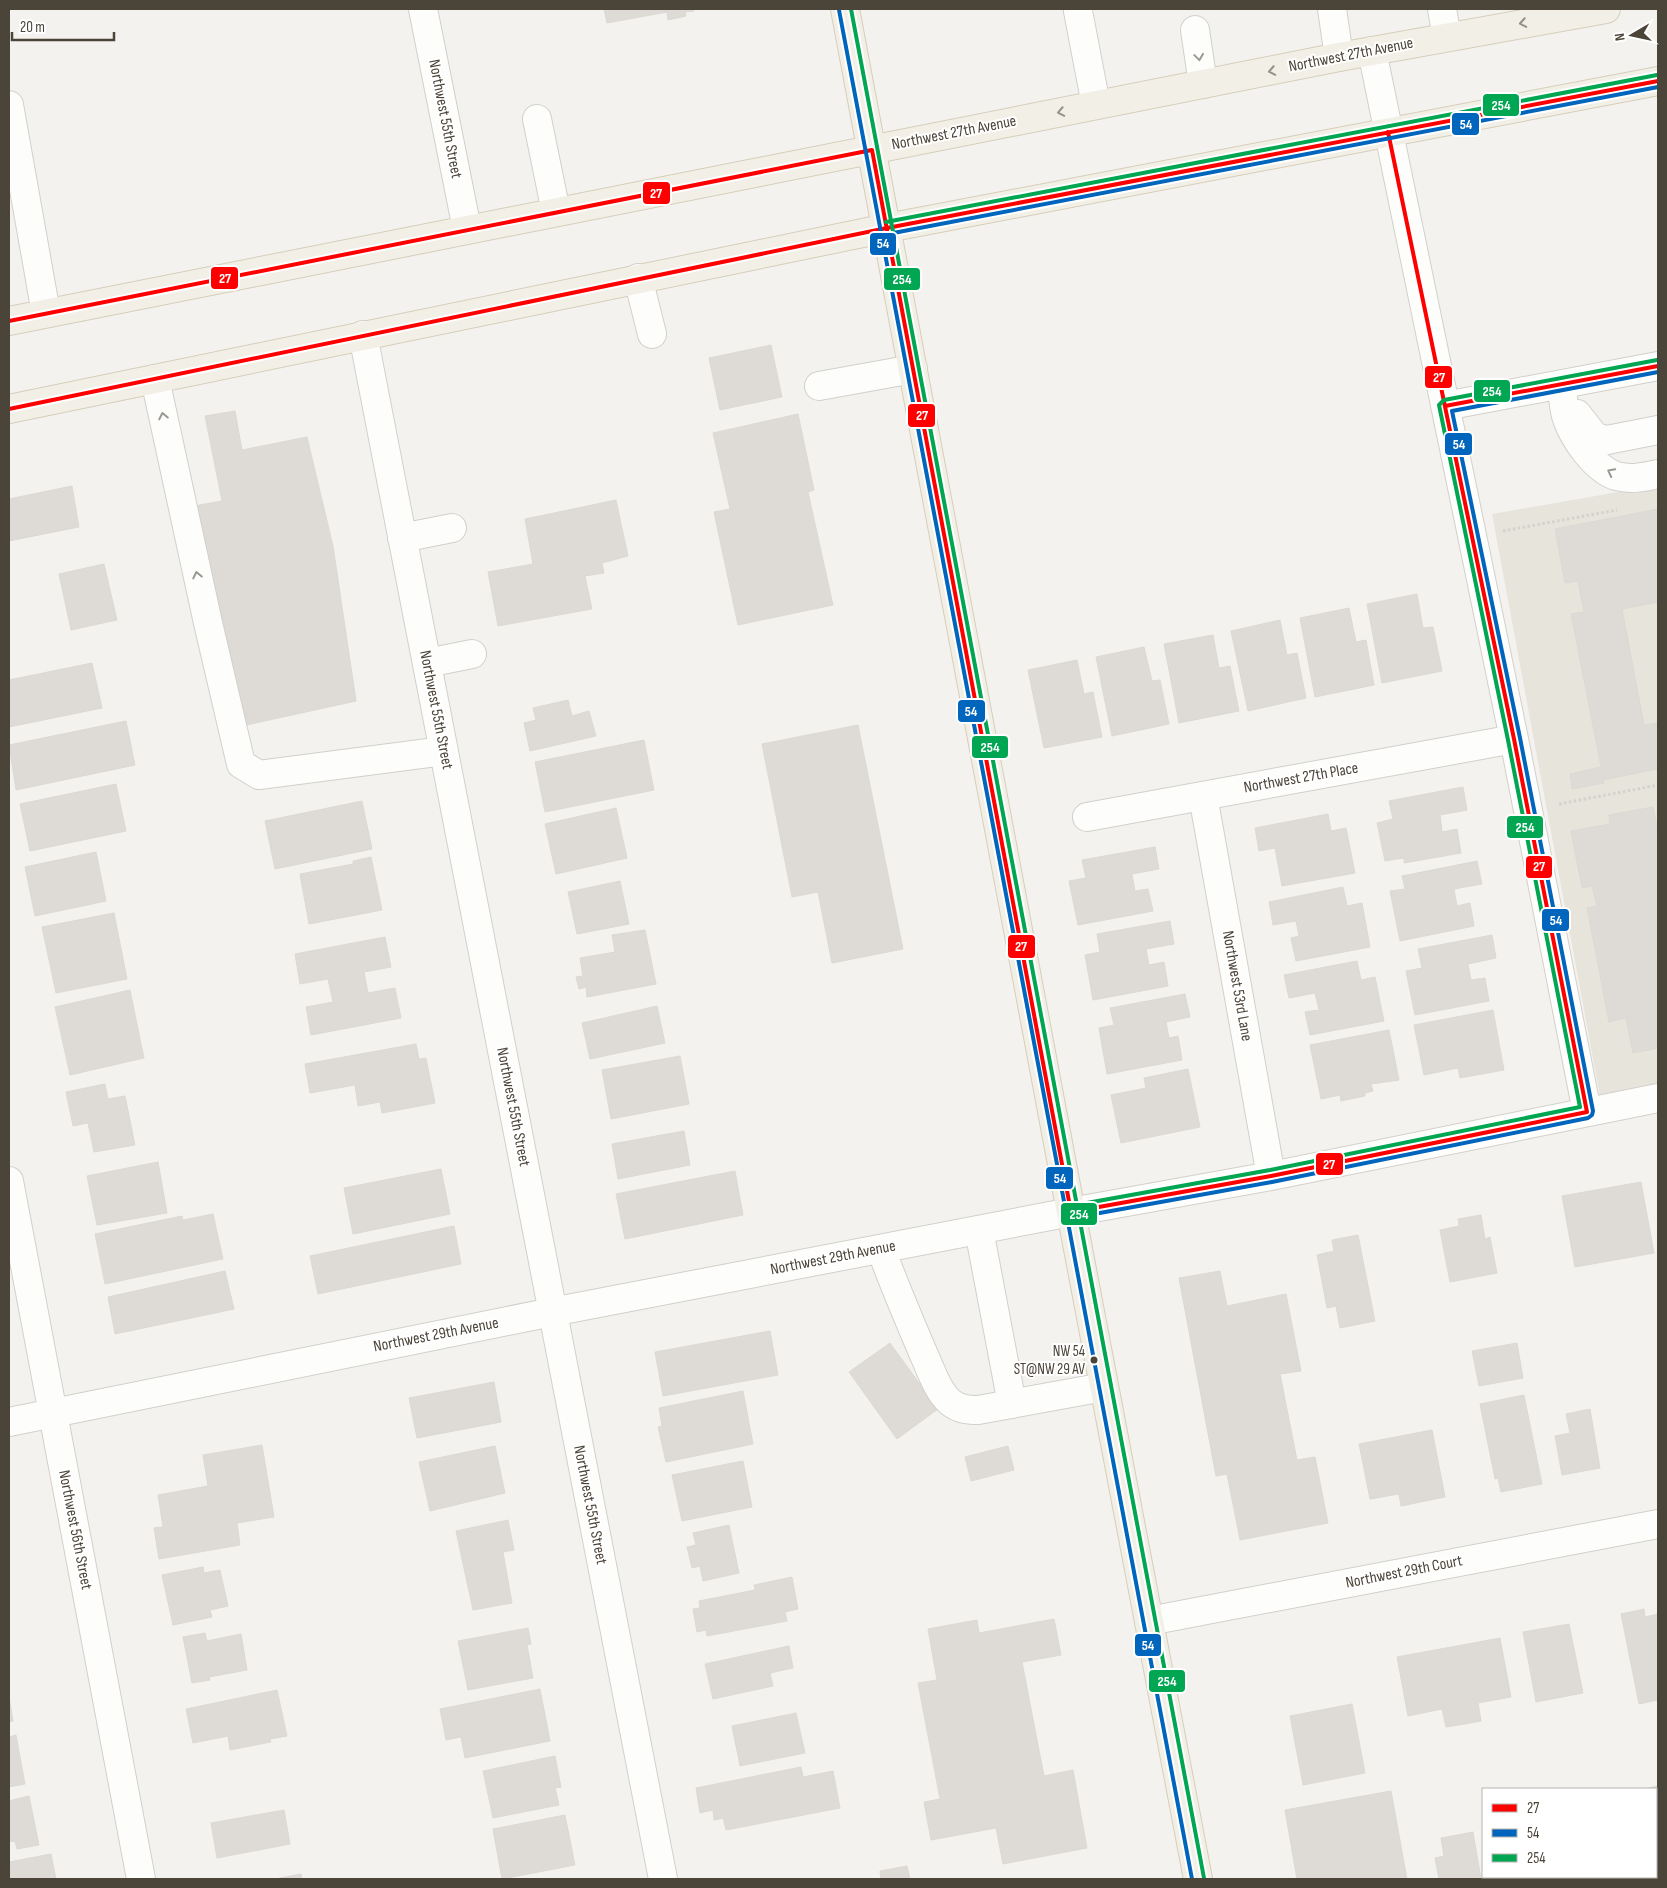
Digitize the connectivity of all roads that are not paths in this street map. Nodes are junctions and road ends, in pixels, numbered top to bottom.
1 (423, 9) edge
2 (845, 9) edge
3 (1332, 9) edge
4 (1442, 9) edge
5 (1606, 9) edge
6 (1078, 11) dead end
7 (1562, 12) edge
8 (1195, 30) dead end
9 (1447, 37) junction
10 (1372, 51) junction
11 (1339, 57) junction
12 (1658, 81) edge
13 (1203, 84) junction
14 (9, 105) edge
15 (1096, 105) junction
16 (536, 119) dead end
17 (1388, 132) junction
18 (872, 150) junction
19 (556, 212) junction
20 (887, 228) junction
21 (467, 230) junction
22 (638, 278) junction
23 (46, 313) junction
24 (9, 321) edge
25 (652, 334) dead end
26 (363, 335) junction
27 (1658, 366) edge
28 (913, 368) junction
29 (155, 378) junction
30 (1562, 384) junction
31 (819, 386) dead end
32 (1445, 406) junction
33 (9, 409) edge
34 (1658, 430) edge
35 (1658, 474) edge
36 (452, 528) dead end
37 (402, 538) junction
38 (472, 654) dead end
39 (427, 663) junction
40 (1514, 739) junction
41 (444, 751) junction
42 (1203, 796) junction
43 (1088, 817) dead end
44 (1658, 1098) edge
45 (1587, 1112) junction
46 (1271, 1176) junction
47 (9, 1182) edge
48 (1071, 1212) junction
49 (979, 1230) junction
50 (881, 1249) junction
51 (552, 1312) junction
52 (1104, 1387) junction
53 (1012, 1404) junction
54 (53, 1413) junction
55 (9, 1422) edge
56 (1658, 1524) edge
57 (1149, 1621) junction
58 (141, 1879) edge
59 (663, 1879) edge
60 (1198, 1879) edge

1 - 21 street, Northwest 55th Street
2 - 18 main road
3 - 11 street
4 - 9 street
5 - 7 main road, Northwest 27th Avenue
6 - 15 street
7 -> 9 main road, Northwest 27th Avenue
8 -> 13 street
9 - 10 main road, Northwest 27th Avenue
10 - 11 main road, Northwest 27th Avenue
10 - 17 street
11 -> 13 main road, Northwest 27th Avenue
12 - 17 main road
13 - 15 main road, Northwest 27th Avenue
14 - 23 street
15 -> 18 main road, Northwest 27th Avenue
16 - 19 street
17 - 20 main road
17 - 32 street
18 - 19 main road, Northwest 27th Avenue
18 - 20 main road
19 - 21 main road, Northwest 27th Avenue
20 - 22 main road
20 - 28 main road
21 - 23 main road, Northwest 27th Avenue
22 - 25 street
22 - 26 main road
23 - 24 main road, Northwest 27th Avenue
26 - 29 main road
26 - 37 street, Northwest 55th Street
27 - 30 street
28 - 31 street
28 - 48 main road
29 - 33 main road
41 -> 29 street
30 - 32 street
30 - 34 street
35 -> 30 street
32 - 40 street
36 - 37 street
37 - 39 street, Northwest 55th Street
38 - 39 street
39 - 41 street, Northwest 55th Street
40 - 42 street, Northwest 27th Place
40 - 45 street
41 - 51 street, Northwest 55th Street
42 - 43 street, Northwest 27th Place
42 - 46 street, Northwest 53rd Lane
44 - 45 street, Northwest 29th Avenue
45 - 46 street, Northwest 29th Avenue
46 - 48 street, Northwest 29th Avenue
47 - 54 street, Northwest 56th Street
48 - 49 street, Northwest 29th Avenue
48 - 52 main road
49 - 50 street, Northwest 29th Avenue
49 - 53 street
50 - 51 street, Northwest 29th Avenue
50 - 53 street
51 - 54 street, Northwest 29th Avenue
51 - 59 street, Northwest 55th Street
52 - 53 street
52 - 57 main road
54 - 55 street, Northwest 29th Avenue
54 - 58 street, Northwest 56th Street
56 - 57 street, Northwest 29th Court
57 - 60 main road

